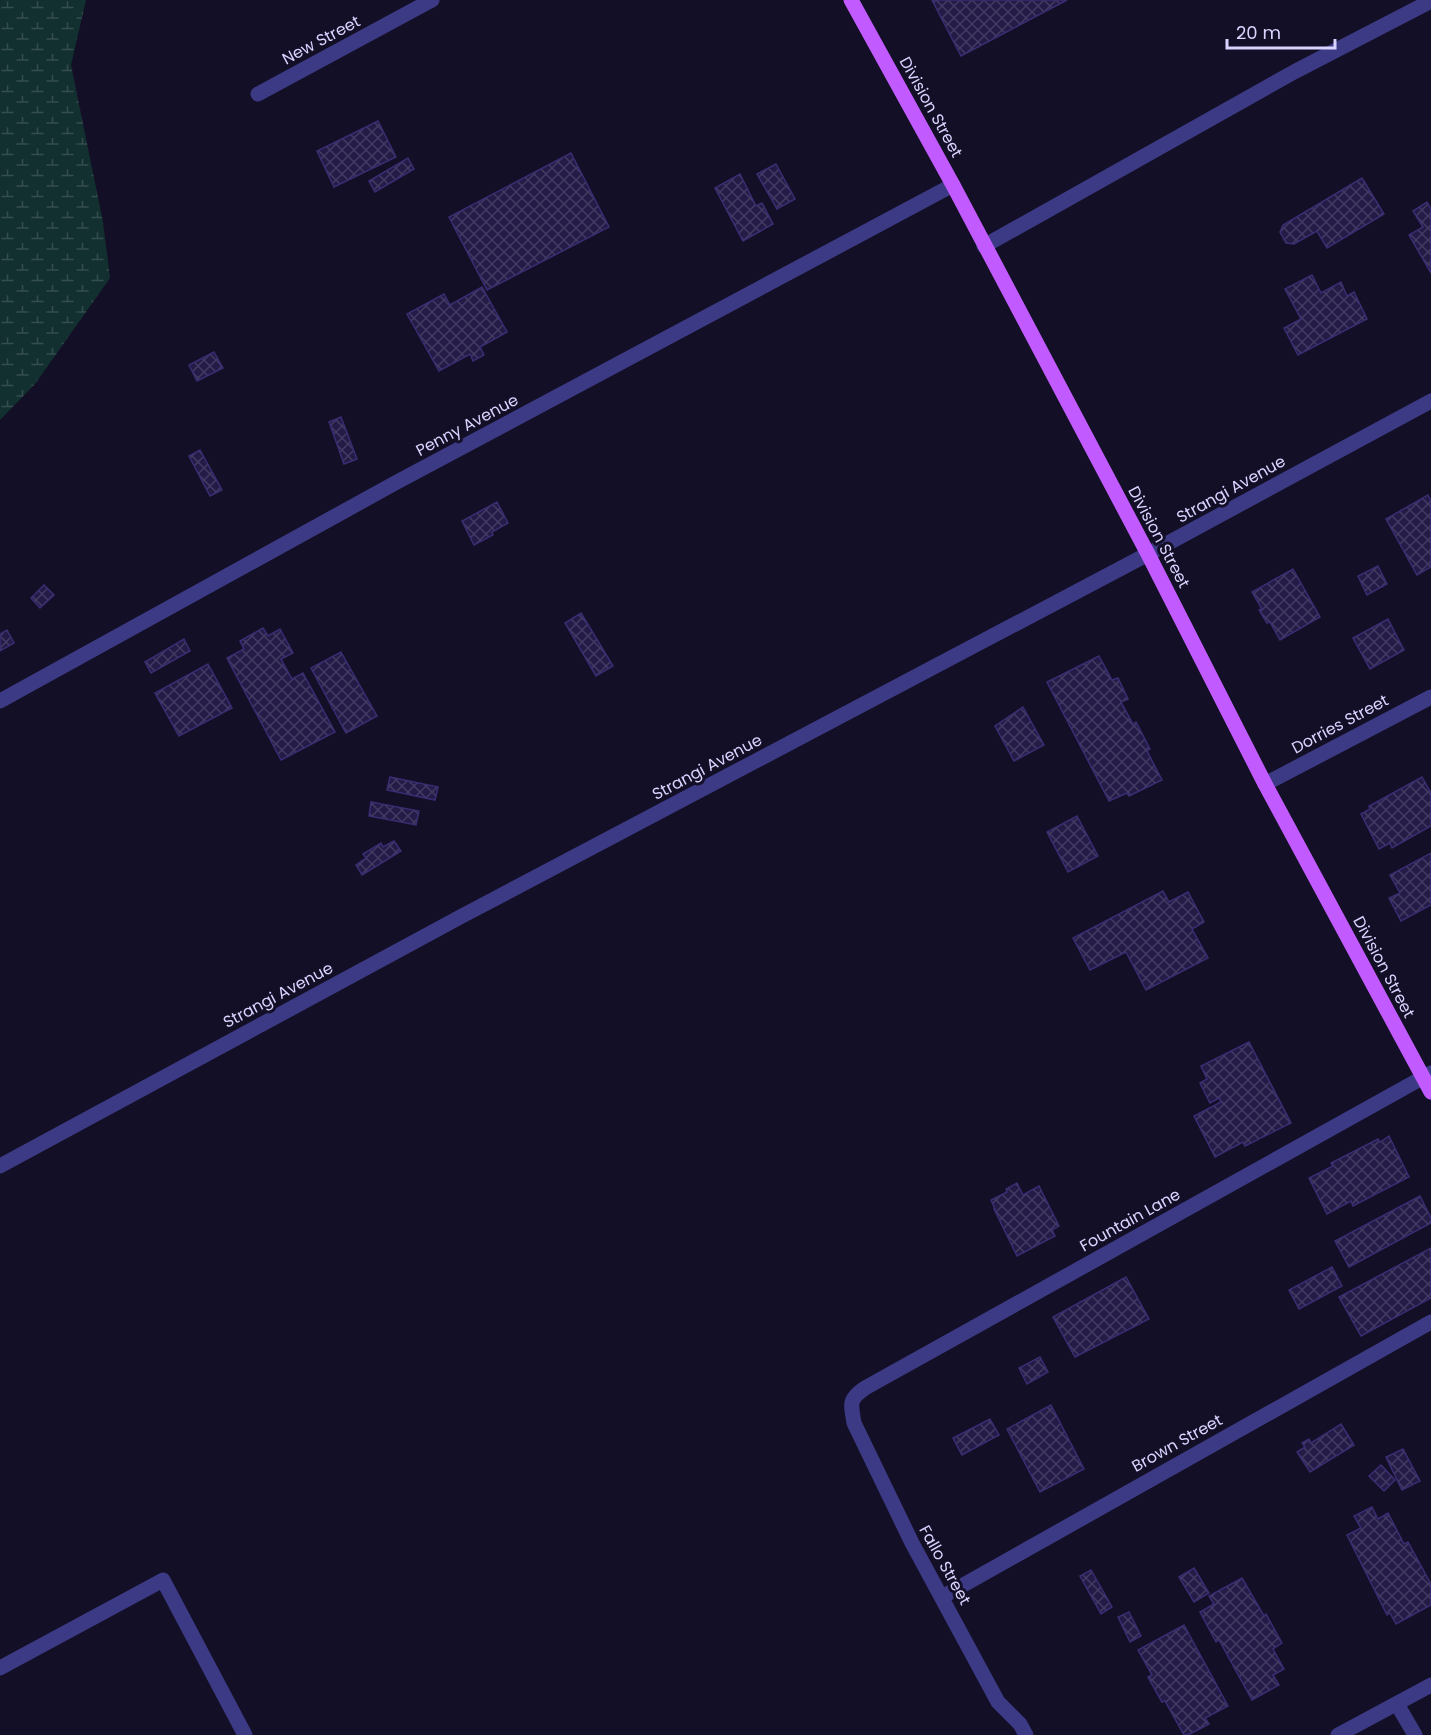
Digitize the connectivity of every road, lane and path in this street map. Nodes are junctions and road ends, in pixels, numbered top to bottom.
1 (432, 0) edge
2 (851, 0) edge
3 (1431, 1) edge
4 (258, 94) dead end
5 (953, 185) junction
6 (984, 246) junction
7 (1431, 401) edge
8 (1148, 555) junction
9 (1431, 697) edge
10 (0, 701) edge
11 (1265, 784) junction
12 (1427, 1075) edge
13 (1431, 1092) edge
14 (0, 1166) edge
15 (1431, 1322) edge
16 (851, 1403) joint
17 (942, 1597) junction
18 (0, 1668) edge
19 (1431, 1685) edge
20 (1397, 1704) junction
21 (245, 1735) edge
22 (1026, 1735) edge
23 (1338, 1735) edge
24 (1415, 1735) edge

1 - 4 street, New Street
2 - 5 main road, Division Street
3 - 6 street
5 - 6 main road, Division Street
5 - 10 street, Penny Avenue
6 - 8 main road, Division Street
7 - 8 street, Strangi Avenue
8 - 11 main road, Division Street
8 - 14 street, Strangi Avenue
9 - 11 street, Dorries Street
11 - 12 main road, Division Street
12 - 13 main road, Division Street
12 - 16 street, Fountain Lane
15 - 17 street, Brown Street
16 - 17 street, Fallo Street
17 - 22 street, Fallo Street
18 - 21 street
19 - 20 street
20 - 23 street
20 - 24 street

